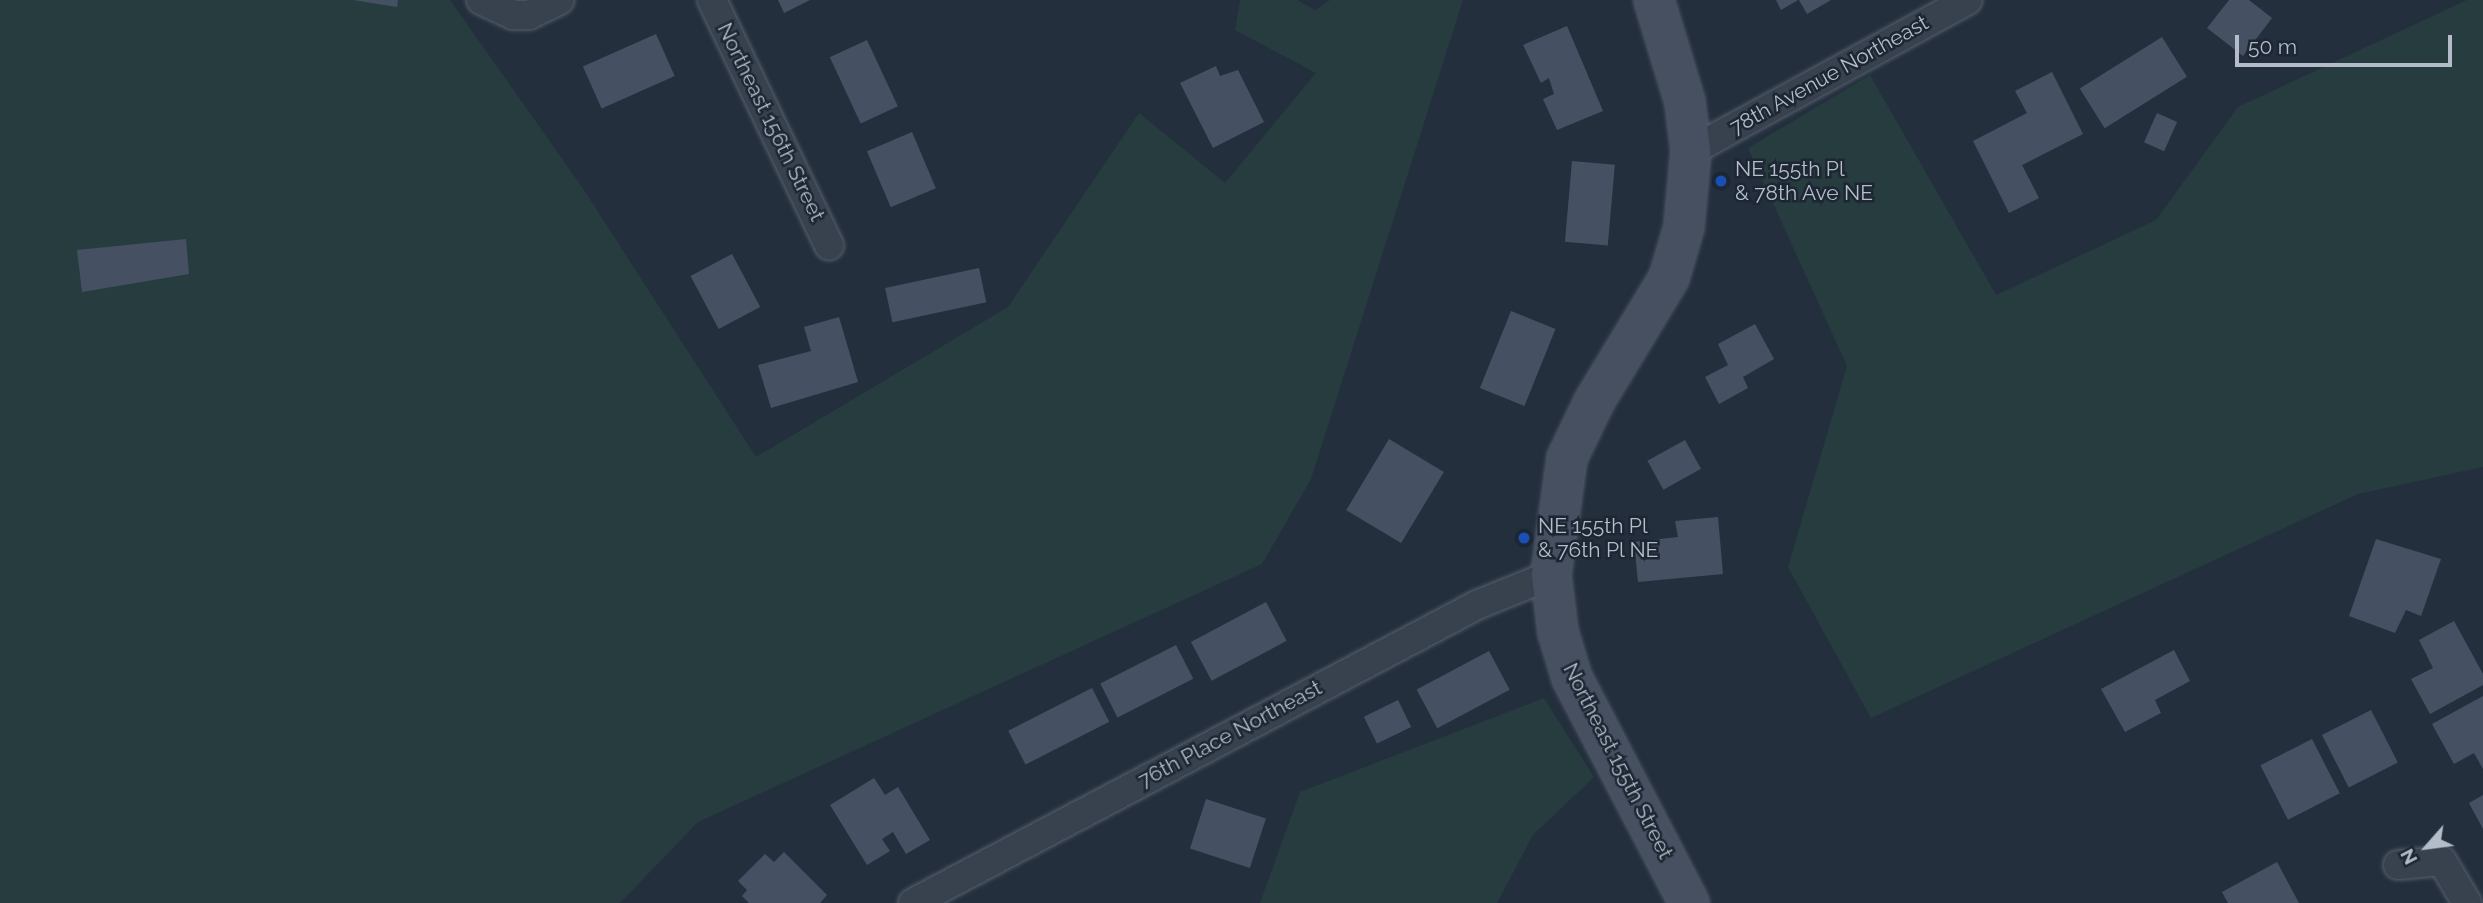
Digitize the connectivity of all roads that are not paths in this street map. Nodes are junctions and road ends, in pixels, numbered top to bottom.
1 (481, 0) edge
2 (560, 0) edge
3 (712, 0) edge
4 (1654, 0) edge
5 (1968, 0) edge
6 (1691, 151) junction
7 (830, 245) dead end
8 (1551, 575) junction
9 (2398, 864) dead end
10 (913, 903) edge
11 (1689, 903) edge
12 (2467, 903) edge

1 - 2 street
3 - 7 street, Northeast 156th Street
4 - 6 street, Northeast 155th Street
5 - 6 street, 78th Avenue Northeast
6 - 8 street, Northeast 155th Street
8 - 10 street, 76th Place Northeast
8 - 11 street, Northeast 155th Street
9 - 12 street

